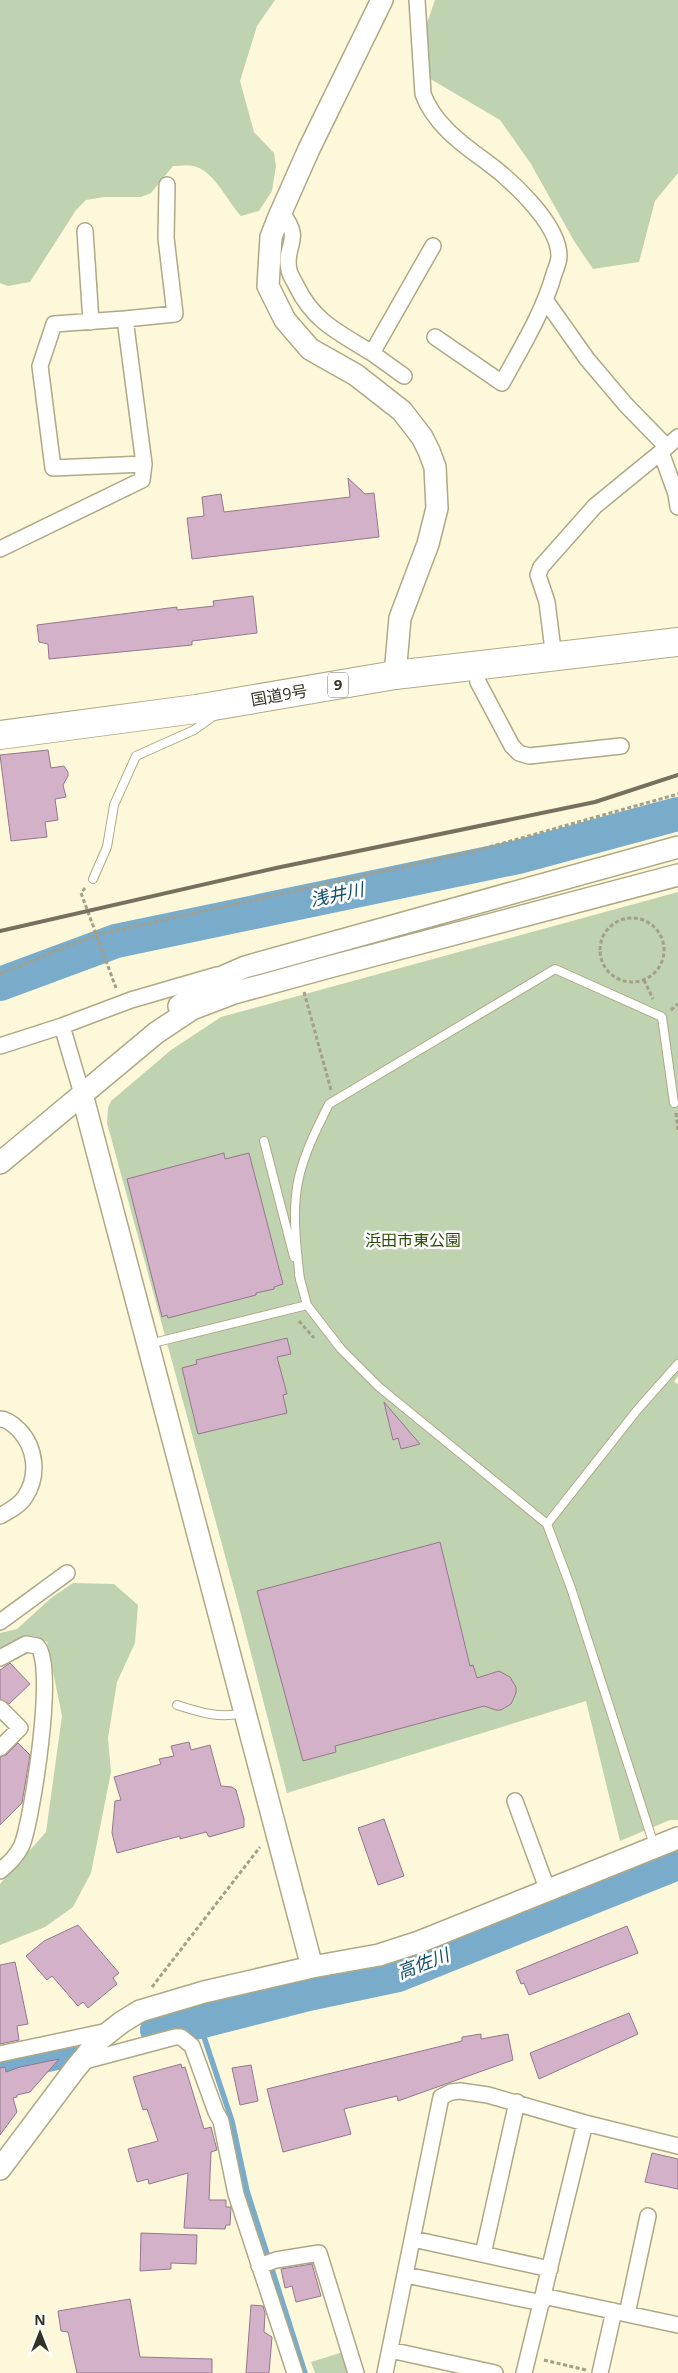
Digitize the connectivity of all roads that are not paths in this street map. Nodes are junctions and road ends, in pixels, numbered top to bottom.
1 (382, 0) edge
2 (417, 0) edge
3 (167, 185) dead end
4 (281, 212) junction
5 (85, 231) dead end
6 (433, 246) dead end
7 (546, 301) junction
8 (125, 319) junction
9 (91, 322) junction
10 (435, 338) dead end
11 (372, 352) junction
12 (404, 376) dead end
13 (668, 445) edge
14 (144, 464) junction
15 (678, 507) edge
16 (0, 549) edge
17 (678, 642) edge
18 (554, 658) junction
19 (476, 666) junction
20 (395, 675) junction
21 (233, 703) junction
22 (0, 735) edge
23 (621, 746) dead end
24 (678, 848) edge
25 (678, 875) edge
26 (93, 879) road end
27 (245, 967) junction
28 (62, 1026) junction
29 (156, 1033) junction
30 (0, 1046) edge
31 (82, 1094) junction
32 (674, 1103) dead end
33 (264, 1142) dead end
34 (0, 1163) edge
35 (300, 1280) junction
36 (307, 1305) junction
37 (149, 1344) junction
38 (678, 1364) edge
39 (0, 1419) edge
40 (0, 1516) edge
41 (547, 1524) junction
42 (67, 1573) dead end
43 (0, 1622) edge
44 (0, 1658) edge
45 (176, 1705) dead end
46 (0, 1708) edge
47 (246, 1713) junction
48 (20, 1728) junction
49 (39, 1747) junction
50 (0, 1748) edge
51 (515, 1801) dead end
52 (678, 1838) edge
53 (655, 1847) junction
54 (0, 1871) edge
55 (548, 1891) junction
56 (312, 1967) junction
57 (111, 2030) junction
58 (0, 2054) edge
59 (80, 2062) junction
60 (517, 2102) junction
61 (585, 2123) junction
62 (678, 2146) edge
63 (0, 2169) edge
64 (648, 2216) dead end
65 (413, 2239) junction
66 (483, 2254) junction
67 (267, 2264) junction
68 (550, 2269) junction
69 (406, 2275) junction
70 (542, 2299) junction
71 (621, 2312) junction
72 (678, 2325) edge
73 (390, 2350) junction
74 (595, 2372) edge
75 (295, 2373) edge
76 (356, 2373) edge
77 (385, 2373) edge
78 (495, 2373) edge
79 (524, 2373) edge

1 - 4 street
2 - 7 street
3 - 8 street
4 - 11 street
4 - 20 street
5 - 9 street
6 - 11 street
7 - 10 street
7 - 13 street
8 - 9 street
8 - 14 street
9 - 14 street
11 - 12 street
13 - 15 street
13 - 18 street
14 - 16 street
17 - 18 highway, 国道9号 / 9
18 - 19 highway, 国道9号 / 9
19 - 20 highway, 国道9号 / 9
19 - 23 street
20 - 21 highway, 国道9号 / 9
21 - 22 highway, 国道9号 / 9
21 - 26 lane
24 - 27 street
25 - 29 street
27 - 28 street
27 - 29 street
28 - 30 street
28 - 31 street
29 - 31 street
31 - 34 street
31 - 37 street
32 - 35 lane
33 - 35 lane
35 - 36 lane
36 - 37 lane
36 - 41 lane
37 - 47 street
38 - 41 lane
39 - 40 street
41 - 53 lane
42 - 43 street
44 - 49 street
45 - 47 lane
46 - 48 street
47 - 56 street
48 - 49 street
48 - 50 street
49 - 54 street
51 - 55 street
52 - 53 street
53 - 55 street
55 - 56 street
56 - 57 street
57 - 58 street
57 - 59 street
59 - 63 street
59 - 67 street
60 - 61 street
60 - 65 street
60 - 66 street
61 - 62 street
61 - 68 street
64 - 71 street
65 - 66 street
65 - 69 street
66 - 68 street
67 - 75 street
67 - 76 street
68 - 70 street
69 - 70 street
69 - 73 street
70 - 71 street
70 - 79 street
71 - 72 street
71 - 74 street
73 - 77 street
73 - 78 street

